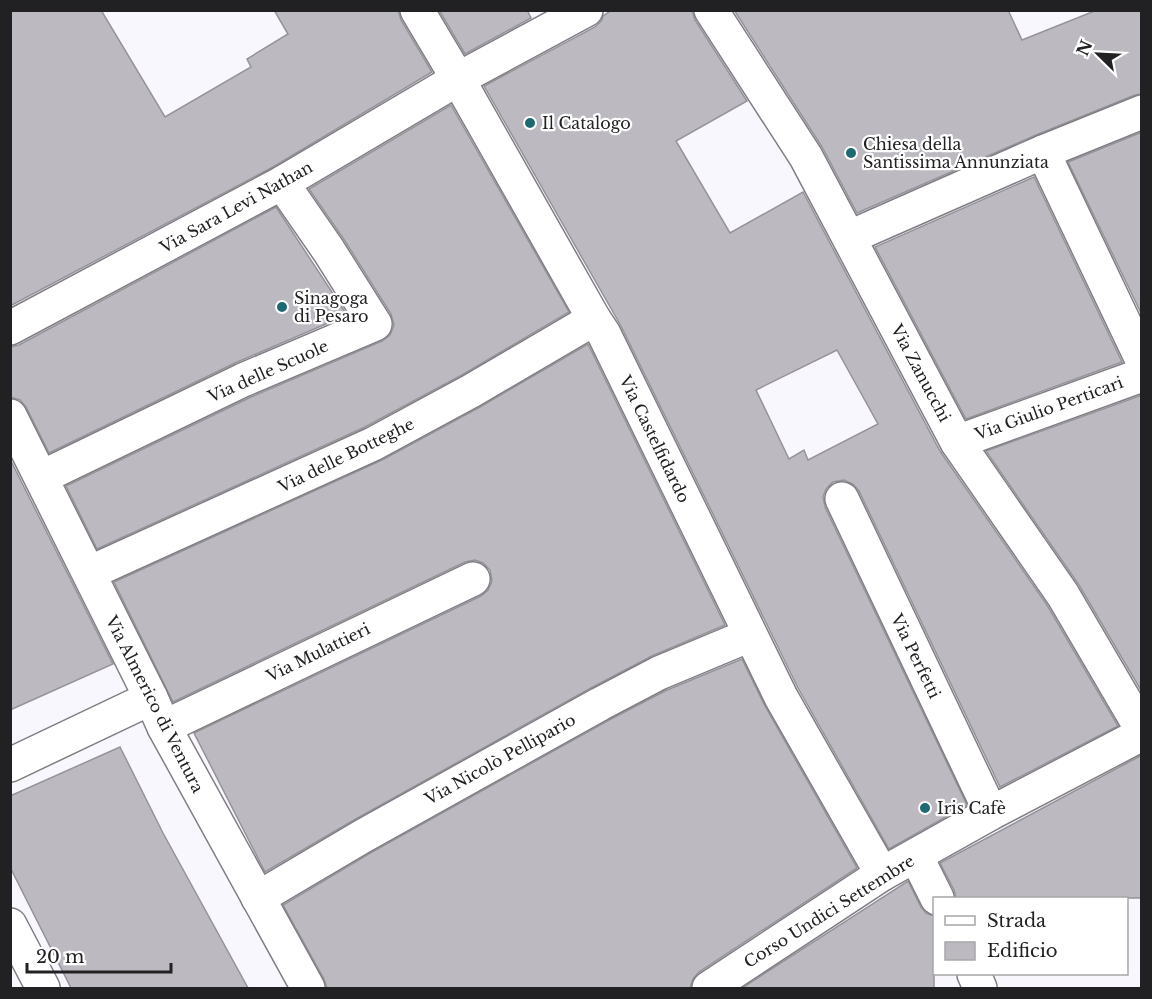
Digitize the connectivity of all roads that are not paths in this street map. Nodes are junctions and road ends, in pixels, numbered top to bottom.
1 (417, 10) edge
2 (586, 10) edge
3 (711, 10) edge
4 (458, 79) junction
5 (1142, 112) edge
6 (1043, 152) junction
7 (282, 183) junction
8 (850, 237) junction
9 (594, 319) junction
10 (10, 328) edge
11 (1142, 360) edge
12 (1142, 375) edge
13 (10, 416) edge
14 (957, 442) junction
15 (42, 477) junction
16 (842, 499) dead end
17 (88, 573) junction
18 (473, 579) dead end
19 (750, 635) junction
20 (152, 698) junction
21 (164, 727) junction
22 (1142, 732) edge
23 (10, 765) edge
24 (992, 813) junction
25 (916, 856) junction
26 (882, 874) junction
27 (936, 897) edge
28 (258, 898) junction
29 (10, 925) edge
30 (43, 988) edge
31 (308, 988) edge
32 (709, 988) edge

1 - 4 street, Via Castelfidardo
2 - 4 street, Via Sara Levi Nathan
3 - 8 street, Via Zanucchi
4 - 7 street, Via Sara Levi Nathan
4 - 9 street, Via Castelfidardo
5 - 6 street
6 - 8 street
6 - 11 street
7 - 10 street, Via Sara Levi Nathan
7 - 15 street, Via delle Scuole
8 - 14 street, Via Zanucchi
9 - 17 street, Via delle Botteghe
9 - 19 street, Via Castelfidardo
12 - 14 street, Via Giulio Perticari
13 - 15 street, Via Almerico di Ventura
14 - 22 street, Via Zanucchi
15 - 17 street, Via Almerico di Ventura
16 - 24 street, Via Perfetti
17 - 20 street, Via Almerico di Ventura
18 - 21 street, Via Mulattieri
19 - 26 street, Via Castelfidardo
19 - 28 street, Via Nicolò Pellipario
20 - 21 street, Via Almerico di Ventura
20 - 23 street
21 - 28 street, Via Almerico di Ventura
22 - 24 street, Corso Undici Settembre
24 - 25 street, Corso Undici Settembre
25 - 26 street, Corso Undici Settembre
25 - 27 street
26 - 32 street, Corso Undici Settembre
28 - 31 street, Via Almerico di Ventura
29 - 30 street

